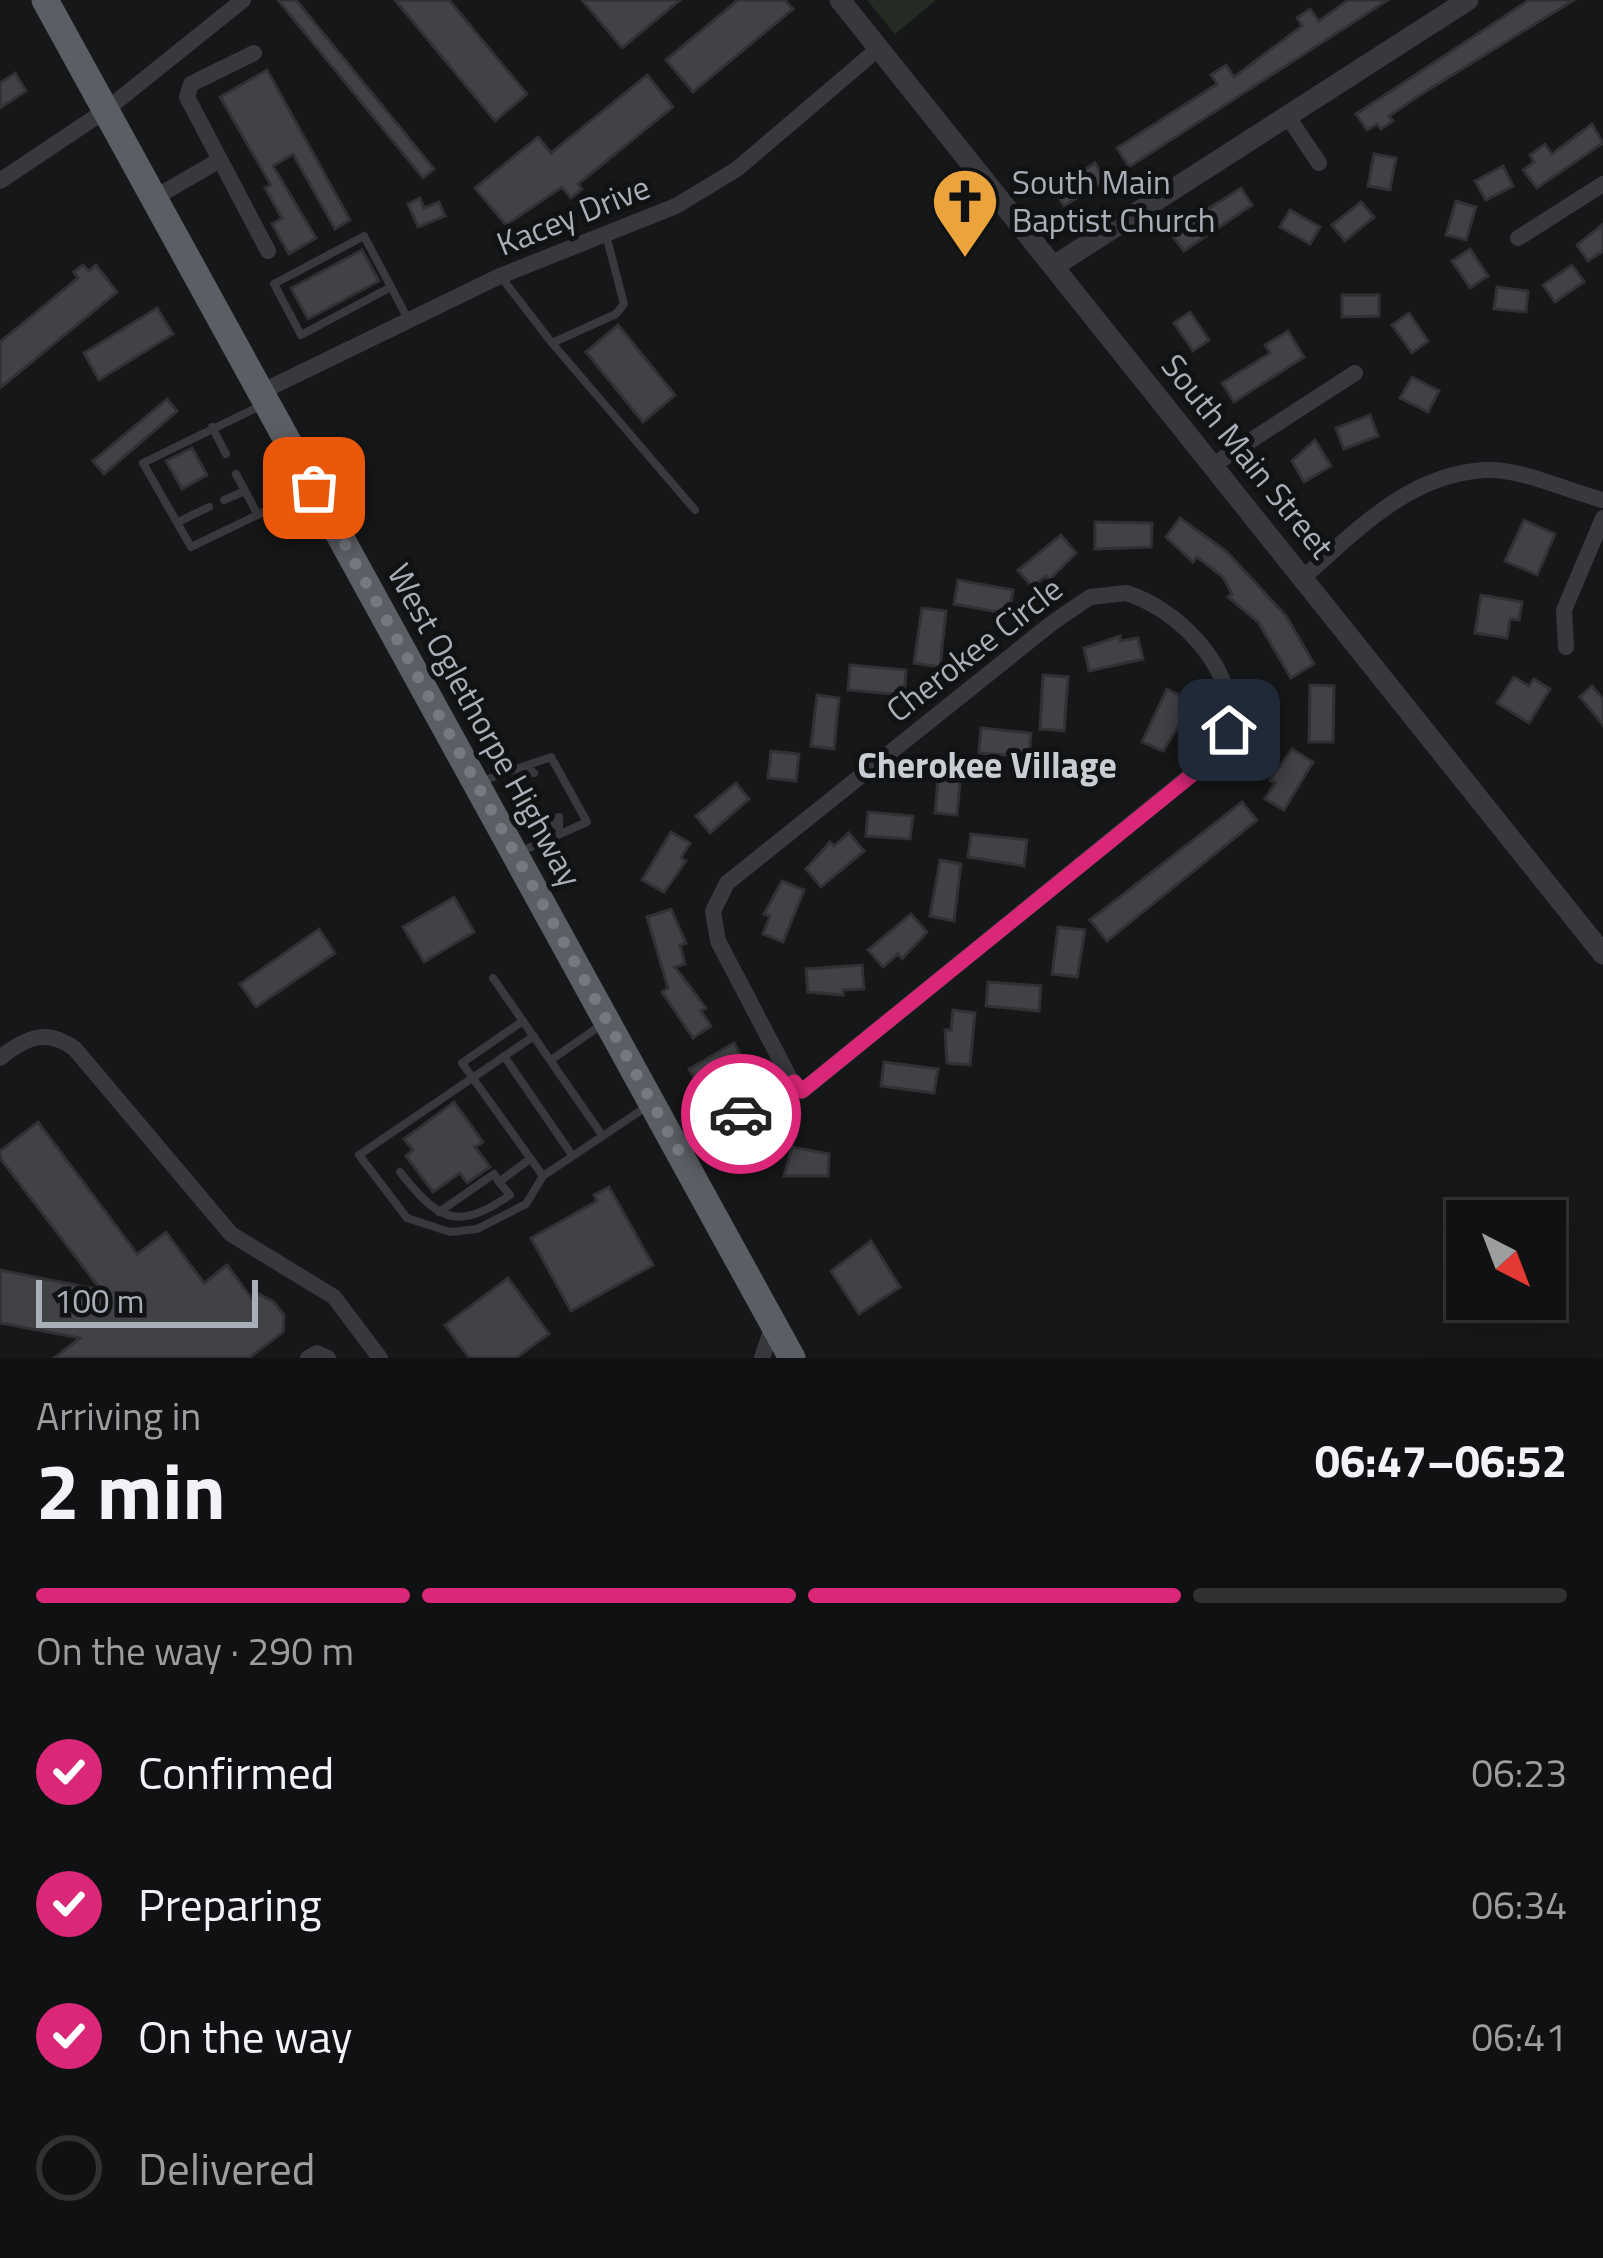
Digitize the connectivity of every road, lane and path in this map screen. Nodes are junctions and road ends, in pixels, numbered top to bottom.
1 (45, 0) edge
2 (243, 0) edge
3 (840, 0) edge
4 (1468, 0) edge
5 (879, 48) junction
6 (254, 52) dead end
7 (106, 110) junction
8 (1286, 114) junction
9 (218, 161) junction
10 (1319, 163) dead end
11 (0, 181) edge
12 (1603, 184) edge
13 (154, 199) junction
14 (605, 234) junction
15 (1517, 238) dead end
16 (268, 251) dead end
17 (1054, 266) junction
18 (500, 276) junction
19 (391, 287) junction
20 (408, 320) junction
21 (552, 343) junction
22 (1355, 373) dead end
23 (264, 397) junction
24 (212, 427) junction
25 (226, 454) dead end
26 (1213, 465) junction
27 (236, 474) dead end
28 (314, 488) junction
29 (245, 491) junction
30 (224, 500) dead end
31 (1603, 500) edge
32 (209, 507) dead end
33 (695, 510) dead end
34 (258, 515) junction
35 (1603, 518) edge
36 (177, 522) junction
37 (1303, 578) junction
38 (1566, 647) dead end
39 (477, 784) junction
40 (515, 854) junction
41 (1603, 954) edge
42 (493, 978) dead end
43 (523, 1021) junction
44 (607, 1021) junction
45 (534, 1036) junction
46 (504, 1056) junction
47 (0, 1058) edge
48 (551, 1060) junction
49 (473, 1077) junction
50 (794, 1082) junction
51 (652, 1103) junction
52 (602, 1136) junction
53 (678, 1150) junction
54 (572, 1155) junction
55 (530, 1159) junction
56 (400, 1172) dead end
57 (543, 1176) junction
58 (500, 1182) junction
59 (440, 1212) junction
60 (774, 1324) junction
61 (308, 1358) edge
62 (328, 1358) edge
63 (380, 1358) edge
64 (762, 1358) edge
65 (792, 1358) edge

1 - 7 highway, West Oglethorpe Highway
2 - 7 street
3 - 5 street, South Main Street
4 - 8 street
5 - 14 street, Kacey Drive
5 - 17 street, South Main Street
6 - 9 street
7 - 11 street
7 - 13 highway, West Oglethorpe Highway
8 - 10 street
8 - 17 street
9 - 13 street
9 - 16 street
12 - 15 street
13 - 23 highway, West Oglethorpe Highway
14 - 18 street, Kacey Drive
14 - 21 lane
17 - 26 street, South Main Street
18 - 20 street, Kacey Drive
18 - 21 lane
19 - 19 lane
19 - 20 lane
20 - 23 street, Kacey Drive
21 - 33 lane
22 - 26 street
23 - 24 lane
23 - 28 highway, West Oglethorpe Highway
24 - 25 lane
24 - 36 lane
26 - 37 street, South Main Street
27 - 29 lane
28 - 34 lane
28 - 39 highway, West Oglethorpe Highway
29 - 30 lane
29 - 34 lane
31 - 37 street
32 - 36 lane
34 - 36 lane
35 - 38 street
37 - 41 street, South Main Street
39 - 40 highway, West Oglethorpe Highway
39 - 40 lane
40 - 44 highway, West Oglethorpe Highway
42 - 43 lane
43 - 45 lane
43 - 49 lane
44 - 48 lane
44 - 51 highway, West Oglethorpe Highway
45 - 46 lane
45 - 48 lane
46 - 49 lane
46 - 54 lane
47 - 63 street
48 - 52 lane
49 - 55 lane
49 - 57 lane
50 - 50 street, Cherokee Circle
50 - 53 street, Cherokee Circle
51 - 52 lane
51 - 53 highway, West Oglethorpe Highway
52 - 54 lane
53 - 60 highway, West Oglethorpe Highway
54 - 57 lane
55 - 57 lane
55 - 58 lane
56 - 59 lane
58 - 59 lane
58 - 59 lane
60 - 64 street
60 - 65 highway, West Oglethorpe Highway
61 - 62 street

